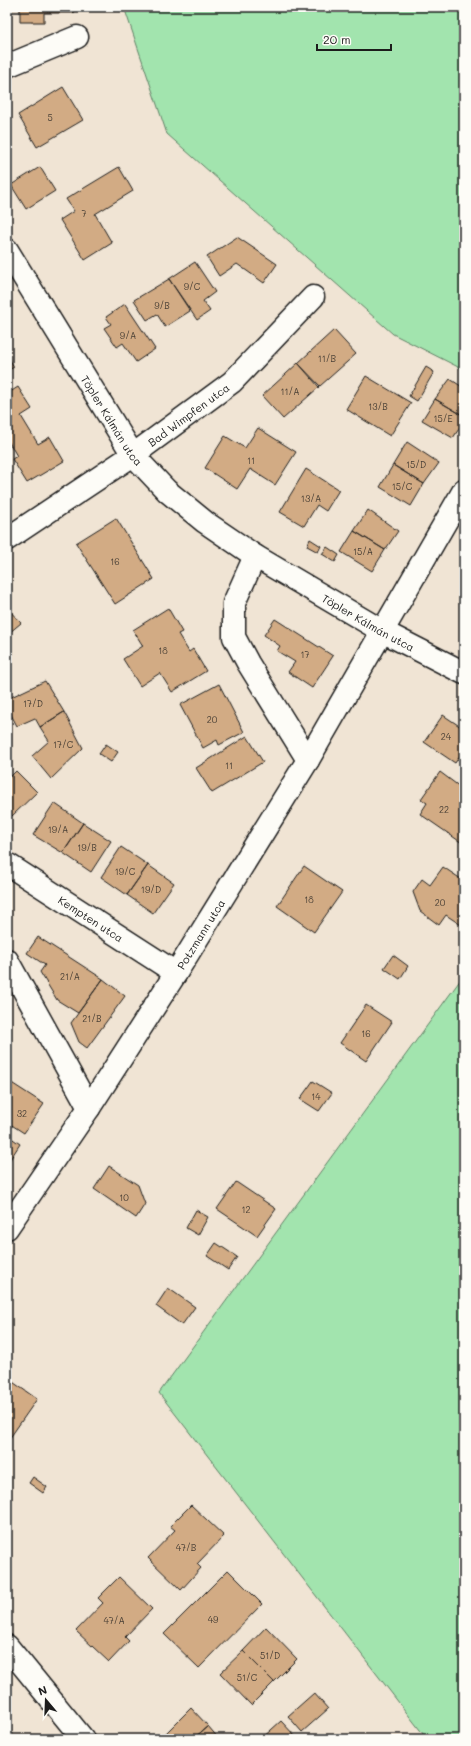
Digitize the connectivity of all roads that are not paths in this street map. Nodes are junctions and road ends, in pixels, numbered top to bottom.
1 (77, 37) dead end
2 (7, 66) edge
3 (7, 250) edge
4 (313, 297) dead end
5 (133, 455) junction
6 (464, 490) edge
7 (7, 539) edge
8 (255, 556) junction
9 (382, 631) junction
10 (464, 673) edge
11 (308, 760) junction
12 (7, 864) edge
13 (7, 960) edge
14 (176, 973) junction
15 (89, 1108) junction
16 (7, 1228) edge
17 (7, 1646) edge
18 (83, 1739) edge

1 - 2 street
3 - 5 street, Töpler Kálmán utca
4 - 5 street, Bad Wimpfen utca
5 - 7 street, Bad Wimpfen utca
5 - 8 street, Töpler Kálmán utca
6 - 9 street, Potzmann utca
8 - 9 street, Töpler Kálmán utca
8 - 11 street
9 - 10 street, Töpler Kálmán utca
9 - 11 street, Potzmann utca
11 - 14 street, Potzmann utca
12 - 14 street, Kempten utca
13 - 15 street
14 - 15 street, Potzmann utca
15 - 16 street, Potzmann utca
17 - 18 street

